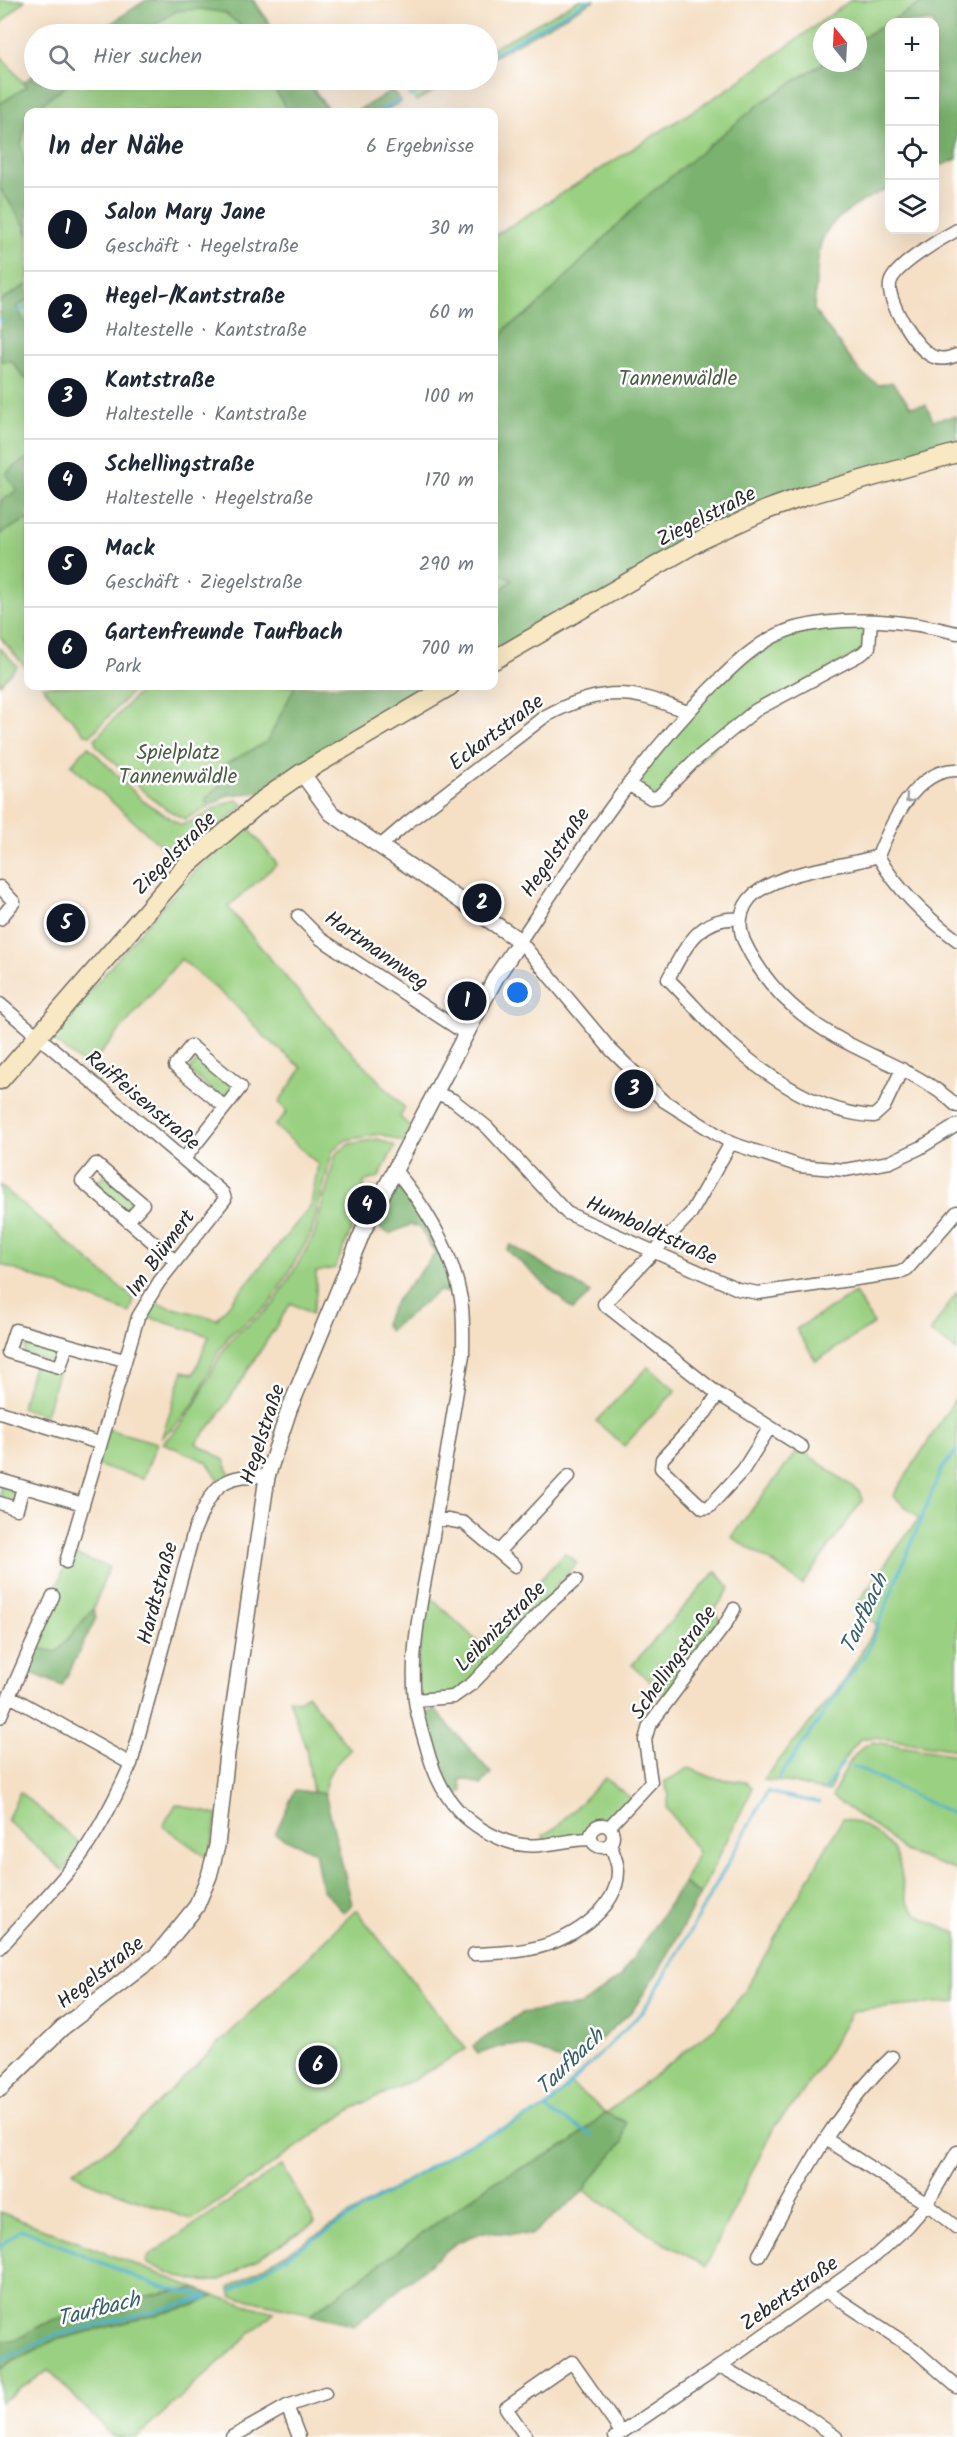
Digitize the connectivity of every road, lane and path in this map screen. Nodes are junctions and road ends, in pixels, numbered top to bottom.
1 (957, 230) edge
2 (957, 355) edge
3 (957, 453) edge
4 (871, 621) junction
5 (957, 633) edge
6 (498, 658) edge
7 (443, 690) edge
8 (687, 712) junction
9 (957, 770) edge
10 (302, 773) junction
11 (628, 784) junction
12 (379, 847) junction
13 (878, 856) junction
14 (0, 887) edge
15 (298, 916) dead end
16 (0, 919) edge
17 (739, 919) junction
18 (957, 940) edge
19 (520, 941) junction
20 (0, 1004) edge
21 (466, 1034) junction
22 (37, 1037) junction
23 (902, 1069) junction
24 (0, 1080) edge
25 (436, 1093) junction
26 (957, 1106) edge
27 (225, 1107) junction
28 (957, 1125) edge
29 (731, 1143) junction
30 (184, 1159) junction
31 (394, 1169) junction
32 (223, 1193) joint
33 (957, 1212) edge
34 (128, 1221) junction
35 (652, 1252) junction
36 (175, 1261) junction
37 (67, 1345) junction
38 (124, 1360) junction
39 (718, 1394) junction
40 (0, 1412) edge
41 (770, 1427) junction
42 (99, 1443) junction
43 (802, 1447) dead end
44 (569, 1476) dead end
45 (267, 1477) junction
46 (0, 1480) edge
47 (23, 1487) junction
48 (0, 1503) edge
49 (83, 1504) junction
50 (436, 1518) junction
51 (499, 1551) junction
52 (66, 1562) dead end
53 (514, 1566) dead end
54 (576, 1580) dead end
55 (52, 1596) dead end
56 (734, 1609) dead end
57 (10, 1696) junction
58 (415, 1700) junction
59 (0, 1717) edge
60 (131, 1764) junction
61 (609, 1827) junction
62 (591, 1839) junction
63 (610, 1844) junction
64 (0, 1948) edge
65 (474, 1954) dead end
66 (892, 2057) dead end
67 (0, 2089) edge
68 (826, 2139) junction
69 (957, 2152) edge
70 (927, 2204) junction
71 (957, 2228) edge
72 (759, 2255) dead end
73 (826, 2290) junction
74 (720, 2366) junction
75 (957, 2387) edge
76 (325, 2393) dead end
77 (287, 2406) junction
78 (618, 2435) edge
79 (232, 2437) edge
80 (299, 2437) edge
81 (526, 2437) edge
82 (836, 2437) edge

1 - 2 street
3 - 6 main road, Ziegelstraße
4 - 5 street, Hegelstraße
4 - 8 street, Hegelstraße
4 - 11 street
7 - 10 main road, Ziegelstraße
8 - 11 street, Hegelstraße
8 - 12 street, Eckartstraße
9 -> 13 street
10 - 12 street
10 - 22 main road, Ziegelstraße
11 - 19 street, Hegelstraße
12 - 19 street
13 - 17 street
13 - 18 street
14 - 16 street
15 - 21 street, Hartmannweg
17 - 23 street
17 - 23 street
19 - 21 street, Hegelstraße
19 - 29 street
20 - 22 street, Raiffeisenstraße
21 - 25 street, Hegelstraße
22 - 24 main road, Ziegelstraße
22 - 30 street, Raiffeisenstraße
23 - 26 street
25 - 31 street, Hegelstraße
25 - 35 street, Humboldtstraße
27 - 27 street
27 - 30 street
28 - 29 street
29 - 35 street
30 - 32 street, Raiffeisenstraße
31 - 45 street, Hegelstraße
31 - 50 street, Schellingstraße
32 - 36 street, Im Blümert
33 - 35 street, Humboldtstraße
34 - 34 street
34 - 36 street
35 - 39 street
36 - 38 street, Im Blümert
37 - 37 street
37 - 38 street
38 - 42 street, Im Blümert
39 - 41 street
39 - 41 street
40 - 42 street
41 - 43 street
42 - 49 street, Im Blümert
44 - 51 street
45 - 60 street, Hardtstraße
45 - 67 street, Hegelstraße
46 - 47 street
47 - 48 street
47 - 49 street
49 - 52 street, Im Blümert
50 - 51 street
50 - 58 street, Schellingstraße
51 - 53 street
54 - 58 street, Leibnizstraße
55 - 57 street
56 - 61 street, Schellingstraße
57 - 59 street
57 - 60 street
58 - 62 street, Schellingstraße
60 - 64 street, Hardtstraße
61 - 62 street, Schellingstraße
61 - 63 street
62 - 63 street, Schellingstraße
63 - 65 street
66 - 68 street
68 - 70 street
68 - 72 street
69 - 70 street, Zebertstraße
70 - 71 street
70 - 73 street, Zebertstraße
73 - 74 street, Zebertstraße
73 - 75 street
74 - 78 street, Zebertstraße
74 - 82 street
76 - 77 street
77 - 79 street
77 - 80 street
78 - 81 street

